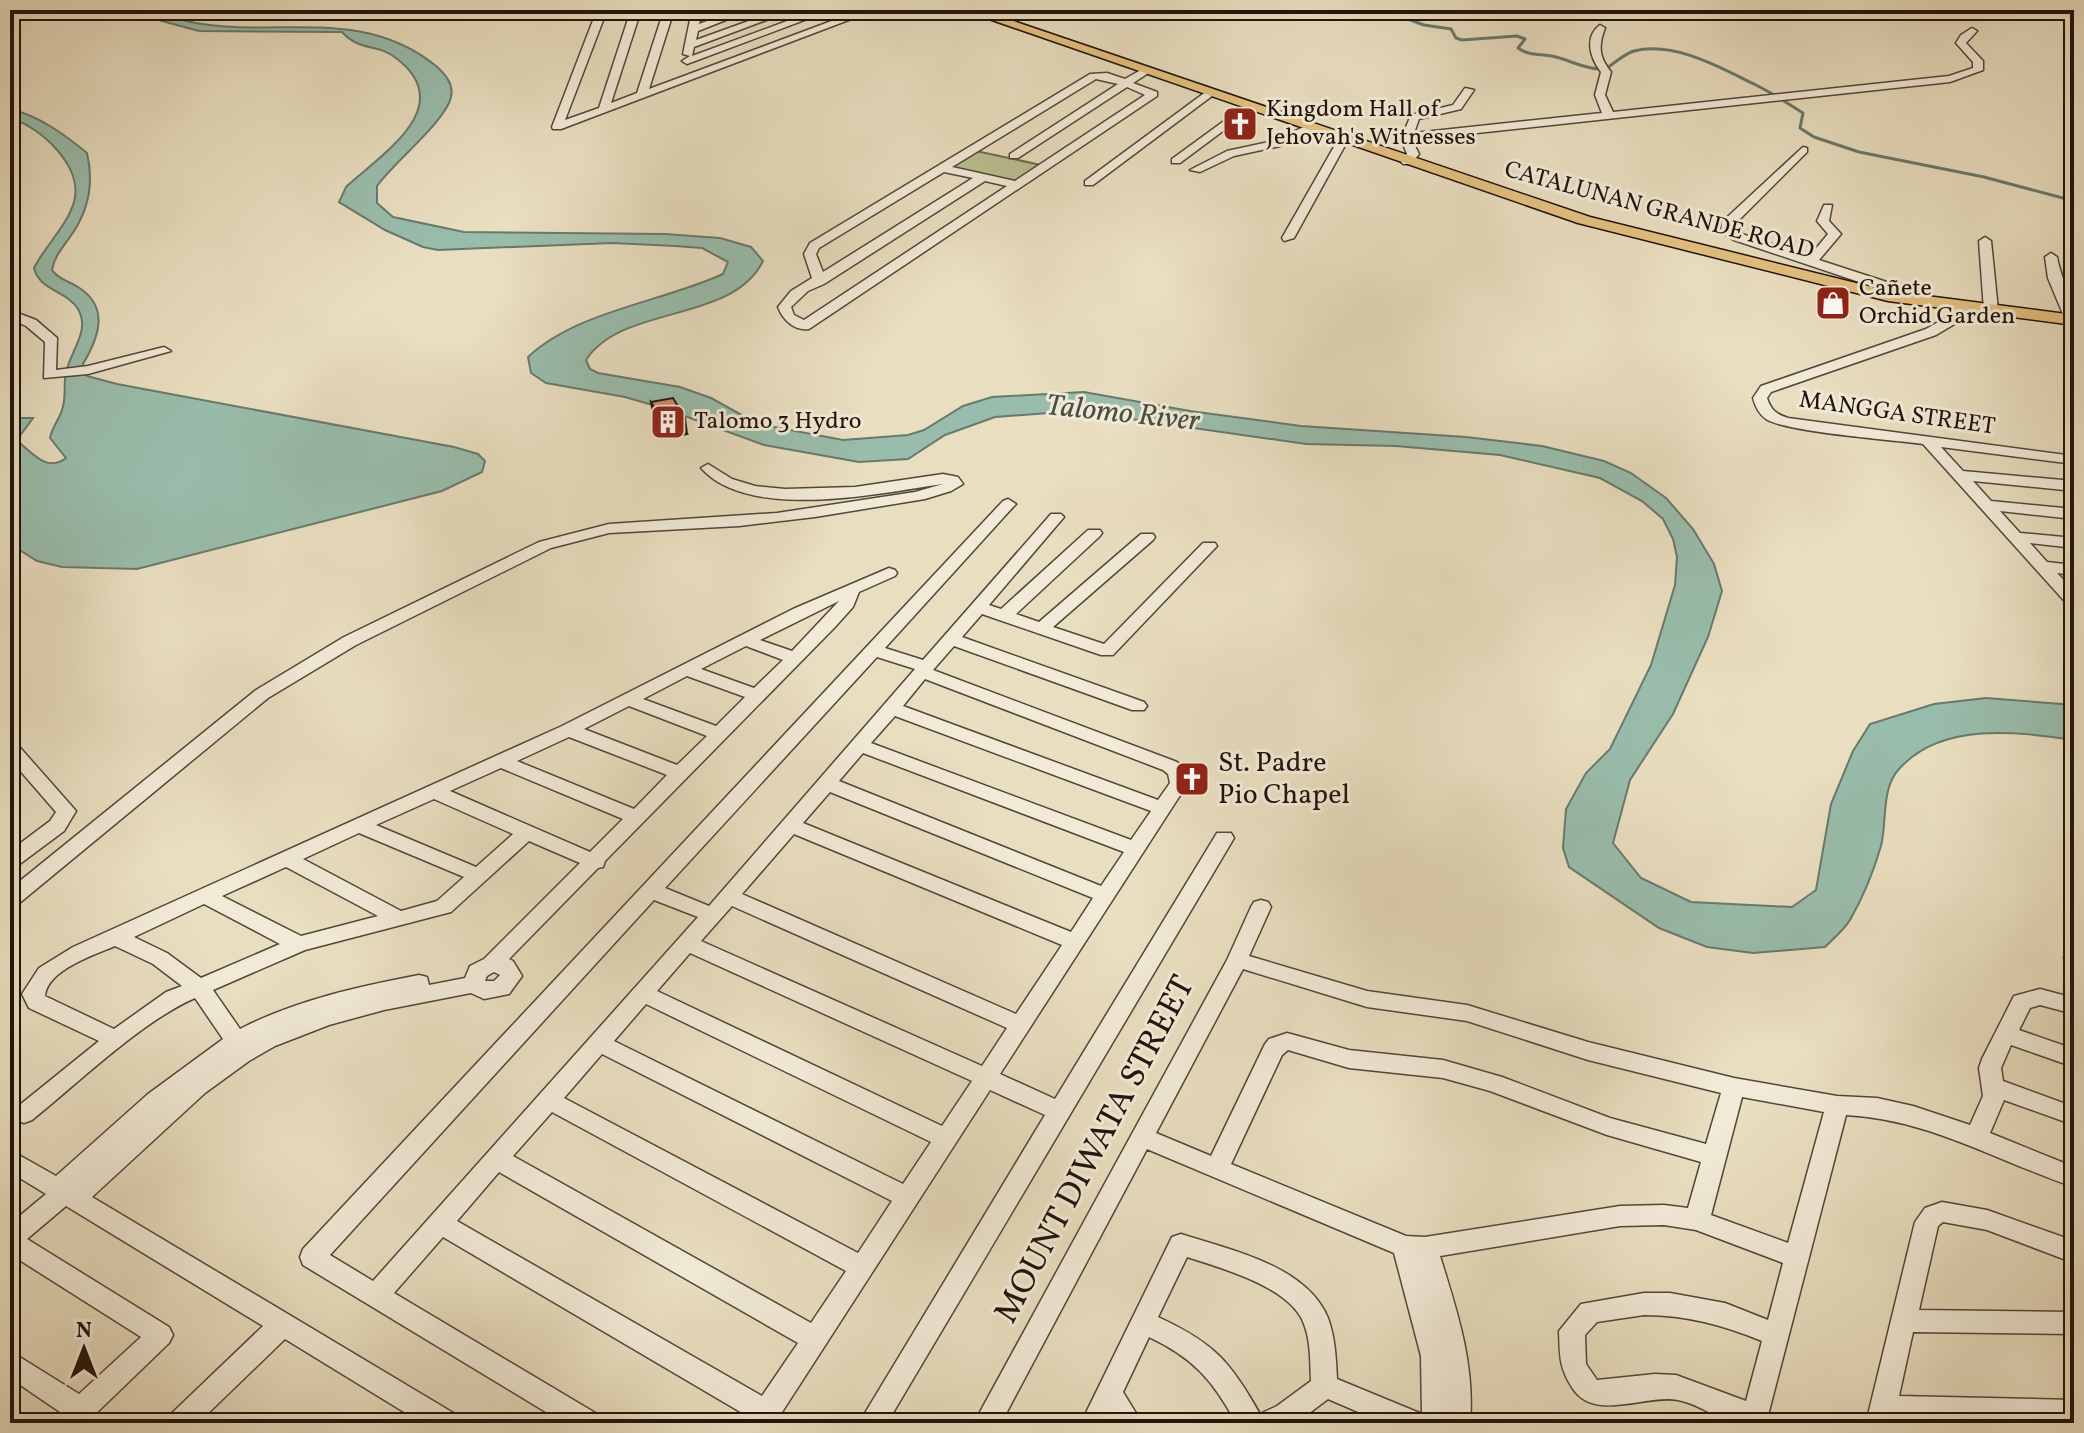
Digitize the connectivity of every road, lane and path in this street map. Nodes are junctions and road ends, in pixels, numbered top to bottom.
1 (602, 10) edge
2 (610, 10) edge
3 (636, 10) edge
4 (669, 10) edge
5 (697, 10) edge
6 (746, 10) edge
7 (788, 10) edge
8 (826, 10) edge
9 (870, 10) edge
10 (969, 10) edge
11 (1600, 28) dead end
12 (693, 29) junction
13 (1972, 31) dead end
14 (690, 45) junction
15 (687, 61) junction
16 (1146, 70) junction
17 (684, 79) junction
18 (1126, 83) junction
19 (1469, 90) dead end
20 (1211, 93) junction
21 (642, 95) junction
22 (1250, 107) junction
23 (604, 109) junction
24 (1609, 116) junction
25 (1308, 128) junction
26 (1407, 137) junction
27 (1343, 140) junction
28 (1276, 144) junction
29 (1803, 150) dead end
30 (988, 151) junction
31 (1014, 156) junction
32 (1176, 161) dead end
33 (1268, 162) dead end
34 (1407, 162) junction
35 (1049, 164) junction
36 (942, 168) junction
37 (1196, 170) dead end
38 (983, 177) junction
39 (1089, 183) dead end
40 (1020, 185) junction
41 (1828, 207) dead end
42 (1288, 238) dead end
43 (1985, 241) dead end
44 (2051, 257) dead end
45 (1811, 262) junction
46 (820, 281) junction
47 (1907, 300) junction
48 (1959, 307) junction
49 (1991, 310) junction
50 (10, 314) edge
51 (2073, 320) edge
52 (164, 351) dead end
53 (1927, 440) junction
54 (2074, 460) edge
55 (708, 468) dead end
56 (1959, 475) junction
57 (2074, 486) edge
58 (1008, 504) dead end
59 (1986, 505) junction
60 (2074, 514) edge
61 (1056, 517) dead end
62 (1094, 533) dead end
63 (1147, 537) dead end
64 (2015, 537) junction
65 (2074, 543) edge
66 (1209, 546) dead end
67 (2042, 566) junction
68 (2074, 570) edge
69 (889, 573) dead end
70 (851, 593) junction
71 (2073, 599) edge
72 (978, 607) junction
73 (799, 613) junction
74 (1004, 616) junction
75 (829, 623) junction
76 (1042, 628) junction
77 (950, 639) junction
78 (745, 640) junction
79 (873, 650) junction
80 (795, 658) junction
81 (924, 669) junction
82 (686, 670) junction
83 (758, 696) junction
84 (627, 699) junction
85 (1138, 706) dead end
86 (891, 708) junction
87 (568, 730) junction
88 (720, 734) junction
89 (859, 745) junction
90 (10, 747) edge
91 (501, 761) junction
92 (681, 774) junction
93 (826, 783) junction
94 (435, 792) junction
95 (1162, 808) junction
96 (638, 818) junction
97 (790, 825) junction
98 (360, 826) junction
99 (527, 832) junction
100 (1224, 838) dead end
101 (1135, 849) junction
102 (12, 856) edge
103 (287, 859) junction
104 (596, 862) junction
105 (480, 876) junction
106 (652, 891) junction
107 (1105, 895) junction
108 (205, 896) junction
109 (729, 896) junction
110 (10, 900) edge
111 (1261, 907) dead end
112 (712, 915) junction
113 (400, 919) junction
114 (115, 937) junction
115 (1075, 942) junction
116 (687, 943) junction
117 (299, 944) junction
118 (1237, 960) junction
119 (197, 986) junction
120 (642, 993) junction
121 (2074, 1006) edge
122 (1020, 1025) junction
123 (2006, 1034) junction
124 (116, 1039) junction
125 (599, 1043) junction
126 (238, 1049) junction
127 (2074, 1058) edge
128 (985, 1078) junction
129 (1734, 1087) junction
130 (1993, 1087) junction
131 (549, 1100) junction
132 (1837, 1105) junction
133 (1060, 1111) junction
134 (24, 1114) dead end
135 (2074, 1116) edge
136 (1142, 1137) junction
137 (1977, 1137) junction
138 (946, 1138) junction
139 (1715, 1156) junction
140 (497, 1159) junction
141 (10, 1160) edge
142 (1217, 1168) junction
143 (2074, 1177) edge
144 (66, 1193) junction
145 (908, 1198) junction
146 (1697, 1220) junction
147 (440, 1223) junction
148 (10, 1240) edge
149 (1415, 1247) junction
150 (2074, 1252) edge
151 (1797, 1257) junction
152 (862, 1267) junction
153 (376, 1295) junction
154 (1903, 1321) junction
155 (1143, 1322) junction
156 (2074, 1323) edge
157 (282, 1325) junction
158 (1776, 1335) junction
159 (815, 1339) junction
160 (10, 1363) edge
161 (1325, 1386) junction
162 (1108, 1393) junction
163 (2074, 1412) edge
164 (1881, 1416) edge
165 (74, 1417) edge
166 (764, 1418) edge
167 (434, 1420) edge
168 (1754, 1421) edge
169 (180, 1423) edge
170 (588, 1423) edge
171 (872, 1423) edge
172 (987, 1423) edge
173 (1094, 1423) edge
174 (1129, 1423) edge
175 (1250, 1423) edge
176 (1269, 1423) edge
177 (1414, 1423) edge
178 (1434, 1423) edge
179 (1457, 1423) edge

1 - 2 street
1 - 23 street
3 - 23 street
4 - 21 street
5 - 12 street
6 - 12 street
7 - 14 street
8 - 15 street
9 - 17 street
10 - 16 main road, CATALUNAN GRANDE ROAD
11 - 24 street
12 - 14 street
13 - 24 street
14 - 15 street
15 - 17 street
16 - 18 street
16 - 20 main road, CATALUNAN GRANDE ROAD
17 - 21 street
18 - 30 street
18 - 31 street
18 - 35 street
19 - 26 street
20 - 22 main road, CATALUNAN GRANDE ROAD
20 - 39 street
21 - 23 street
22 - 25 main road, CATALUNAN GRANDE ROAD
22 - 32 street
24 - 26 street
25 - 27 main road, CATALUNAN GRANDE ROAD
25 - 28 street
26 - 34 street
27 - 34 main road, CATALUNAN GRANDE ROAD
27 - 42 street
28 - 33 street
28 - 37 street
29 - 45 street
30 - 31 street
30 - 36 street
31 - 35 street
34 - 47 main road, CATALUNAN GRANDE ROAD
35 - 40 street
36 - 38 street
36 - 46 street
38 - 40 street
38 - 46 street
40 - 46 street
41 - 45 street
43 - 49 street
44 - 51 street
45 - 47 street
47 - 48 main road, CATALUNAN GRANDE ROAD
48 - 49 main road, CATALUNAN GRANDE ROAD
48 - 53 street, MANGGA STREET
49 - 51 main road, CATALUNAN GRANDE ROAD
50 - 52 street
53 - 54 street, MANGGA STREET
53 - 56 street
55 - 110 street
56 - 57 street
56 - 59 street
58 - 79 street
59 - 60 street
59 - 64 street
61 - 72 street
62 - 74 street
63 - 76 street
64 - 65 street
64 - 67 street
66 - 76 street
67 - 68 street
67 - 71 street
69 - 70 street
70 - 73 street
70 - 75 street
72 - 74 street
72 - 77 street
73 - 75 street
73 - 78 street
74 - 76 street
75 - 80 street
77 - 81 street
77 - 85 street
78 - 80 street
78 - 82 street
79 - 81 street
79 - 106 street
80 - 83 street
81 - 86 street
81 - 95 street
82 - 83 street
82 - 84 street
83 - 88 street
84 - 87 street
84 - 88 street
86 - 89 street
86 - 95 street
87 - 91 street
87 - 92 street
88 - 92 street
89 - 93 street
89 - 101 street
90 - 102 street
91 - 94 street
91 - 96 street
92 - 96 street
93 - 97 street
93 - 107 street
94 - 98 street
94 - 99 street
95 - 101 street
96 - 104 street
97 - 109 street
97 - 115 street
98 - 103 street
98 - 105 street
99 - 104 street
99 - 105 street
100 - 133 street
101 - 107 street
103 - 108 street
103 - 113 street
104 - 126 street
105 - 113 street
106 - 112 street
106 - 153 street
107 - 115 street
108 - 114 street
108 - 117 street
109 - 112 street
109 - 122 street
111 - 118 street, MOUNT DIWATA STREET
112 - 116 street
113 - 117 street
114 - 119 street
114 - 124 street
115 - 122 street
116 - 120 street
116 - 128 street
117 - 119 street
118 - 129 street
118 - 136 street, MOUNT DIWATA STREET
119 - 124 street
119 - 126 street
120 - 125 street
120 - 138 street
121 - 123 street
122 - 128 street
123 - 127 street
123 - 130 street
124 - 134 street
125 - 131 street
125 - 145 street
126 - 144 street
128 - 133 street
128 - 138 street
129 - 132 street
129 - 139 street
130 - 135 street
130 - 137 street
131 - 140 street
131 - 152 street
132 - 137 street
132 - 151 street
133 - 171 street
136 - 142 street
136 - 172 street, MOUNT DIWATA STREET
137 - 143 street
138 - 145 street
139 - 142 street
139 - 146 street
140 - 147 street
140 - 159 street
141 - 144 street
142 - 149 street
144 - 148 street
144 - 157 street
145 - 152 street
146 - 149 street
146 - 151 street
147 - 153 street
147 - 166 street
148 - 165 street
149 - 178 street
149 - 179 street
150 - 154 street
151 - 158 street
152 - 159 street
153 - 170 street
154 - 156 street
154 - 164 street
155 - 161 street
155 - 162 street
155 - 175 street
157 - 167 street
157 - 169 street
158 - 168 street
158 - 168 street
159 - 166 street
160 - 165 street
161 - 176 street
161 - 177 street
162 - 173 street
162 - 174 street
163 - 164 street

